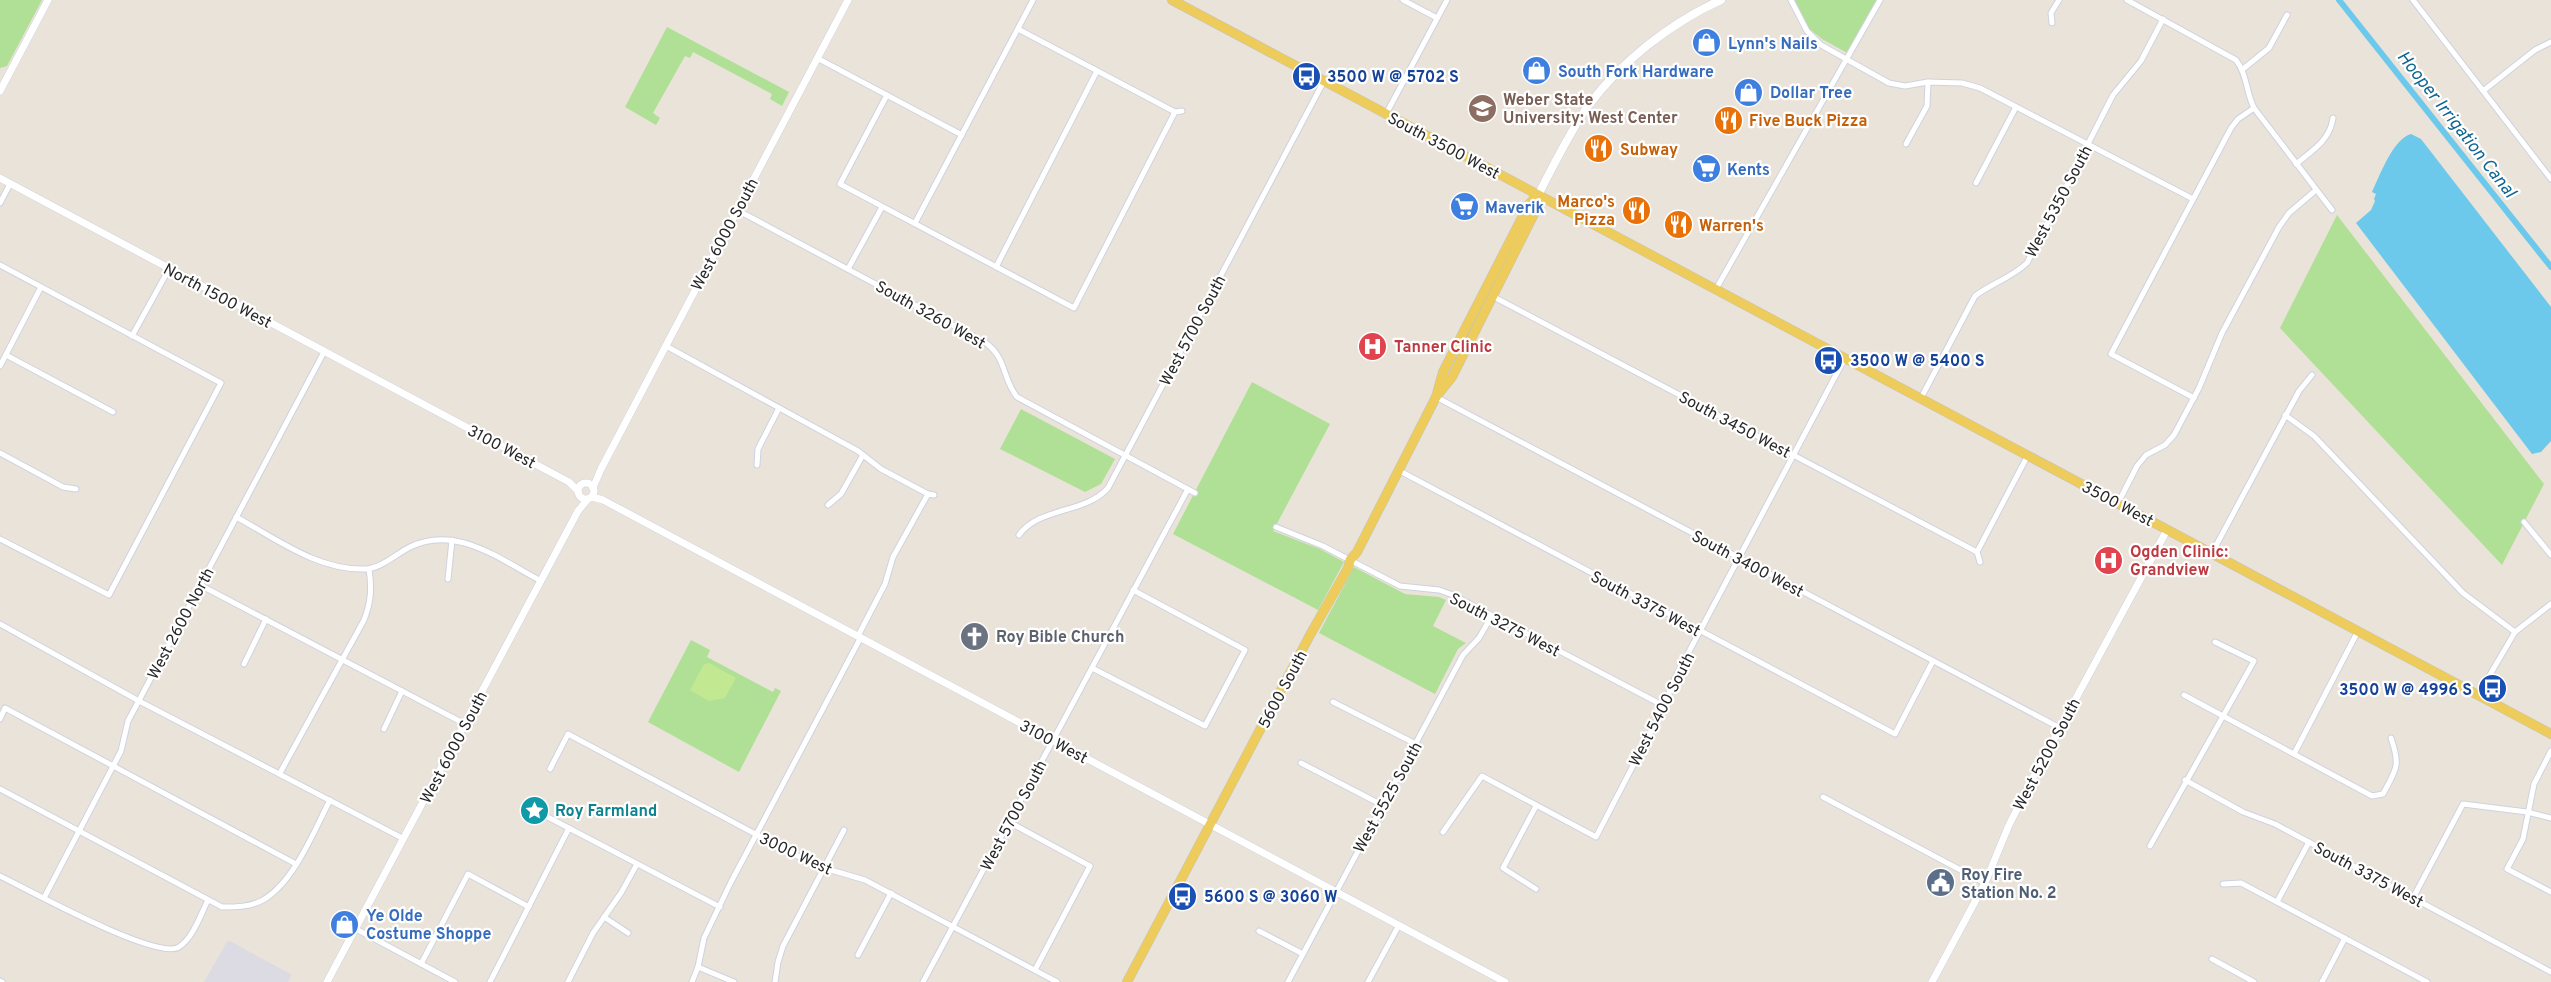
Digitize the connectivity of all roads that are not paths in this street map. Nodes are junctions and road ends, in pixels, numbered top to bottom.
1 (48, 0) edge
2 (848, 0) edge
3 (1033, 0) edge
4 (1172, 0) edge
5 (1403, 0) edge
6 (1447, 0) edge
7 (1720, 0) edge
8 (1791, 0) edge
9 (1880, 0) edge
10 (2059, 0) edge
11 (2127, 0) edge
12 (2413, 0) edge
13 (2287, 15) dead end
14 (1437, 18) junction
15 (2163, 19) junction
16 (2052, 23) dead end
17 (1017, 29) junction
18 (2551, 42) edge
19 (817, 58) junction
20 (1848, 58) junction
21 (2243, 69) junction
22 (1097, 71) junction
23 (0, 72) edge
24 (8, 76) junction
25 (1324, 81) junction
26 (1928, 82) junction
27 (0, 91) edge
28 (2483, 91) junction
29 (887, 95) junction
30 (2016, 107) junction
31 (2254, 108) junction
32 (1182, 111) dead end
33 (1175, 112) junction
34 (1386, 114) junction
35 (2333, 117) dead end
36 (962, 135) junction
37 (1906, 144) dead end
38 (2088, 145) junction
39 (2296, 164) junction
40 (0, 178) edge
41 (2551, 179) edge
42 (1976, 183) dead end
43 (10, 184) junction
44 (2316, 190) junction
45 (1538, 195) junction
46 (2193, 199) junction
47 (0, 203) edge
48 (882, 207) junction
49 (737, 210) junction
50 (2332, 210) dead end
51 (915, 224) junction
52 (0, 265) edge
53 (996, 267) junction
54 (169, 268) junction
55 (848, 269) junction
56 (41, 288) junction
57 (1716, 289) junction
58 (1492, 296) junction
59 (132, 336) junction
60 (666, 346) junction
61 (324, 351) junction
62 (6, 355) junction
63 (1845, 358) junction
64 (0, 366) edge
65 (2312, 375) dead end
66 (1436, 397) junction
67 (1921, 398) junction
68 (2194, 398) junction
69 (779, 408) junction
70 (436, 410) joint
71 (113, 412) dead end
72 (2285, 416) junction
73 (0, 453) edge
74 (863, 455) junction
75 (1794, 455) junction
76 (2028, 455) junction
77 (1125, 456) junction
78 (757, 465) dead end
79 (1398, 470) junction
80 (76, 489) dead end
81 (1188, 489) junction
82 (587, 492) junction
83 (1194, 493) dead end
84 (2118, 503) junction
85 (828, 505) dead end
86 (236, 517) junction
87 (2524, 522) dead end
88 (1276, 527) dead end
89 (2167, 530) junction
90 (1019, 535) dead end
91 (0, 539) edge
92 (452, 540) junction
93 (1977, 552) junction
94 (2212, 553) junction
95 (2551, 555) edge
96 (1739, 558) junction
97 (1350, 560) junction
98 (1980, 562) dead end
99 (369, 569) junction
100 (448, 579) dead end
101 (541, 581) junction
102 (201, 585) junction
103 (1133, 590) junction
104 (2551, 604) edge
105 (1491, 617) junction
106 (266, 619) junction
107 (0, 624) edge
108 (2358, 631) junction
109 (1700, 632) junction
110 (2515, 632) junction
111 (859, 637) junction
112 (2215, 642) dead end
113 (343, 660) junction
114 (1933, 661) junction
115 (244, 664) dead end
116 (1092, 668) junction
117 (402, 691) junction
118 (2184, 695) dead end
119 (2478, 695) junction
120 (139, 701) junction
121 (1333, 702) dead end
122 (1664, 706) junction
123 (2223, 715) junction
124 (0, 719) edge
125 (465, 724) junction
126 (2060, 728) junction
127 (384, 729) dead end
128 (2551, 734) edge
129 (2391, 738) dead end
130 (1053, 740) junction
131 (1416, 744) junction
132 (2551, 751) edge
133 (2294, 754) junction
134 (1301, 763) dead end
135 (113, 766) junction
136 (550, 769) dead end
137 (280, 773) junction
138 (2185, 780) junction
139 (0, 789) edge
140 (1823, 797) dead end
141 (330, 800) junction
142 (1384, 806) junction
143 (1536, 806) junction
144 (2527, 812) junction
145 (540, 813) dead end
146 (2551, 818) edge
147 (1009, 822) junction
148 (1210, 824) junction
149 (569, 828) junction
150 (844, 830) dead end
151 (79, 831) junction
152 (1443, 832) dead end
153 (756, 834) junction
154 (404, 839) junction
155 (2308, 842) junction
156 (2150, 846) dead end
157 (296, 864) junction
158 (637, 864) junction
159 (824, 868) junction
160 (0, 876) edge
161 (1985, 883) junction
162 (2223, 884) dead end
163 (1536, 889) dead end
164 (1336, 891) junction
165 (2551, 892) edge
166 (891, 893) junction
167 (44, 898) junction
168 (2414, 898) junction
169 (208, 900) junction
170 (2277, 902) junction
171 (529, 906) junction
172 (720, 907) junction
173 (604, 917) junction
174 (1399, 925) junction
175 (953, 926) junction
176 (356, 929) junction
177 (1259, 931) dead end
178 (628, 933) dead end
179 (2345, 938) junction
180 (1303, 954) junction
181 (858, 955) dead end
182 (2212, 959) dead end
183 (421, 964) junction
184 (698, 967) junction
185 (1035, 970) junction
186 (2551, 972) edge
187 (327, 982) edge
188 (455, 982) edge
189 (490, 982) edge
190 (568, 982) edge
191 (692, 982) edge
192 (734, 982) edge
193 (775, 982) edge
194 (923, 982) edge
195 (1057, 982) edge
196 (1127, 982) edge
197 (1288, 982) edge
198 (1368, 982) edge
199 (1506, 982) edge
200 (1932, 982) edge
201 (2254, 982) edge
202 (2322, 982) edge
203 (2427, 982) edge

1 - 24 street
2 - 19 street, West 6000 South
3 - 17 street
4 - 25 main road, South 3500 West
5 - 14 street
6 - 14 street
7 - 45 main road
8 - 20 street
9 - 20 street
10 - 16 street
11 - 15 street
12 - 28 street
13 - 21 street
14 - 34 street
15 - 21 street
15 - 38 street, West 5350 South
17 - 22 street
17 - 36 street
18 - 28 street
19 - 29 street
19 - 49 street, West 6000 South
20 - 26 street
20 - 57 street
21 - 31 street
22 - 33 street
22 - 53 street
23 - 24 street
24 - 27 street
25 - 34 main road, South 3500 West
25 - 77 street, West 5700 South
26 - 30 street
26 - 37 street
28 - 41 street
29 - 36 street
29 - 48 street
30 - 38 street
30 - 42 street
31 - 39 street
31 - 46 street
32 - 33 street
33 - 53 street
34 - 45 main road, South 3500 West
35 - 39 street
36 - 51 street
38 - 46 street
38 - 67 street, West 5350 South
39 - 44 street
40 - 43 street, North 1500 West
43 - 47 street
43 - 54 street, North 1500 West
44 - 50 street
44 - 68 street
45 - 57 main road, South 3500 West
45 - 58 main road, 5600 South
45 - 66 main road, 5600 South
46 - 68 street
48 - 51 street
48 - 55 street
49 - 55 street, South 3260 West
49 - 60 street, West 6000 South
51 - 53 street
52 - 56 street
54 - 59 street
54 - 61 street, North 1500 West
55 - 77 street, South 3260 West
56 - 59 street
56 - 62 street
57 - 63 main road, 3500 West
58 - 66 main road, 5600 South
58 - 75 street, South 3450 West
59 - 91 street
60 - 69 street
60 - 82 street, West 6000 South
61 - 70 street, North 1500 West
61 - 86 street, West 2600 North
62 - 64 street
62 - 71 street
63 - 67 main road, 3500 West
63 - 75 street, West 5400 South
65 - 72 street
66 - 79 main road, 5600 South
66 - 96 street, South 3400 West
67 - 76 main road, 3500 West
68 - 84 street
69 - 74 street
69 - 78 street
70 - 82 street, 3100 West
72 - 94 street
72 - 110 street
73 - 80 street
74 - 85 street
74 - 111 street
75 - 93 street, South 3450 West
75 - 96 street, West 5400 South
76 - 84 main road, 3500 West
76 - 93 street
77 - 81 street, South 3260 West
77 - 90 street, West 5700 South
79 - 97 main road, 5600 South
79 - 109 street, South 3375 West
81 - 83 street, South 3260 West
81 - 103 street, West 5700 South
82 - 101 street, West 6000 South
82 - 111 street, 3100 West
84 - 89 main road, 3500 West
86 - 99 street
86 - 102 street, West 2600 North
87 - 95 street
88 - 97 street, South 3275 West
89 - 94 main road, 3500 West
89 - 126 street, West 5200 South
92 - 99 street
92 - 100 street
92 - 101 street
93 - 98 street
94 - 108 main road, 3500 West
96 - 109 street, West 5400 South
96 - 114 street, South 3400 West
97 - 105 street, South 3275 West
97 - 148 main road, 5600 South
99 - 113 street
101 - 125 street, West 6000 South
102 - 106 street
102 - 120 street, West 2600 North
103 - 116 street, West 5700 South
103 - 116 street
104 - 110 street
105 - 122 street, South 3275 West
105 - 131 street, West 5525 South
106 - 113 street
106 - 115 street
107 - 120 street
108 - 119 main road, 3500 West
108 - 133 street
109 - 114 street, South 3375 West
109 - 122 street, West 5400 South
110 - 119 street
111 - 130 street, 3100 West
111 - 153 street
112 - 123 street
113 - 117 street
113 - 137 street
114 - 126 street, South 3400 West
116 - 130 street, West 5700 South
117 - 125 street
117 - 127 street
118 - 123 street
119 - 128 main road, 3500 West
120 - 135 street, West 2600 North
120 - 137 street
121 - 131 street
122 - 143 street, West 5400 South
123 - 133 street
123 - 138 street
124 - 135 street
125 - 154 street, West 6000 South
126 - 161 street, West 5200 South
129 - 133 street
130 - 147 street, West 5700 South
130 - 148 street, 3100 West
131 - 142 street, West 5525 South
132 - 144 street
134 - 142 street
135 - 151 street, West 2600 North
135 - 157 street
136 - 153 street, 3000 West
137 - 141 street
138 - 155 street, South 3375 West
138 - 156 street
139 - 151 street
140 - 161 street
141 - 154 street
141 - 157 street
142 - 164 street, West 5525 South
143 - 152 street
143 - 163 street
144 - 146 street
144 - 165 street
144 - 168 street
145 - 149 street
147 - 175 street, West 5700 South
147 - 185 street
148 - 164 street, 3100 West
148 - 196 main road, 5600 South
149 - 158 street
149 - 171 street
150 - 159 street
151 - 167 street, West 2600 North
151 - 169 street
153 - 159 street, 3000 West
153 - 172 street
154 - 176 street, West 6000 South
155 - 168 street, South 3375 West
155 - 170 street
157 - 169 street
158 - 172 street
158 - 173 street
159 - 166 street, 3000 West
159 - 193 street
160 - 167 street
161 - 200 street, West 5200 South
162 - 170 street
164 - 174 street, 3100 West
164 - 180 street, West 5525 South
166 - 175 street, 3000 West
166 - 181 street
167 - 169 street
168 - 186 street, South 3375 West
170 - 179 street
171 - 183 street
171 - 189 street
172 - 184 street
173 - 178 street
173 - 190 street
174 - 198 street
174 - 199 street, 3100 West
175 - 185 street, 3000 West
175 - 194 street, West 5700 South
176 - 183 street
176 - 187 street, West 6000 South
177 - 180 street
179 - 202 street
179 - 203 street
180 - 197 street, West 5525 South
182 - 201 street
183 - 188 street
184 - 191 street
184 - 192 street
185 - 195 street, 3000 West

